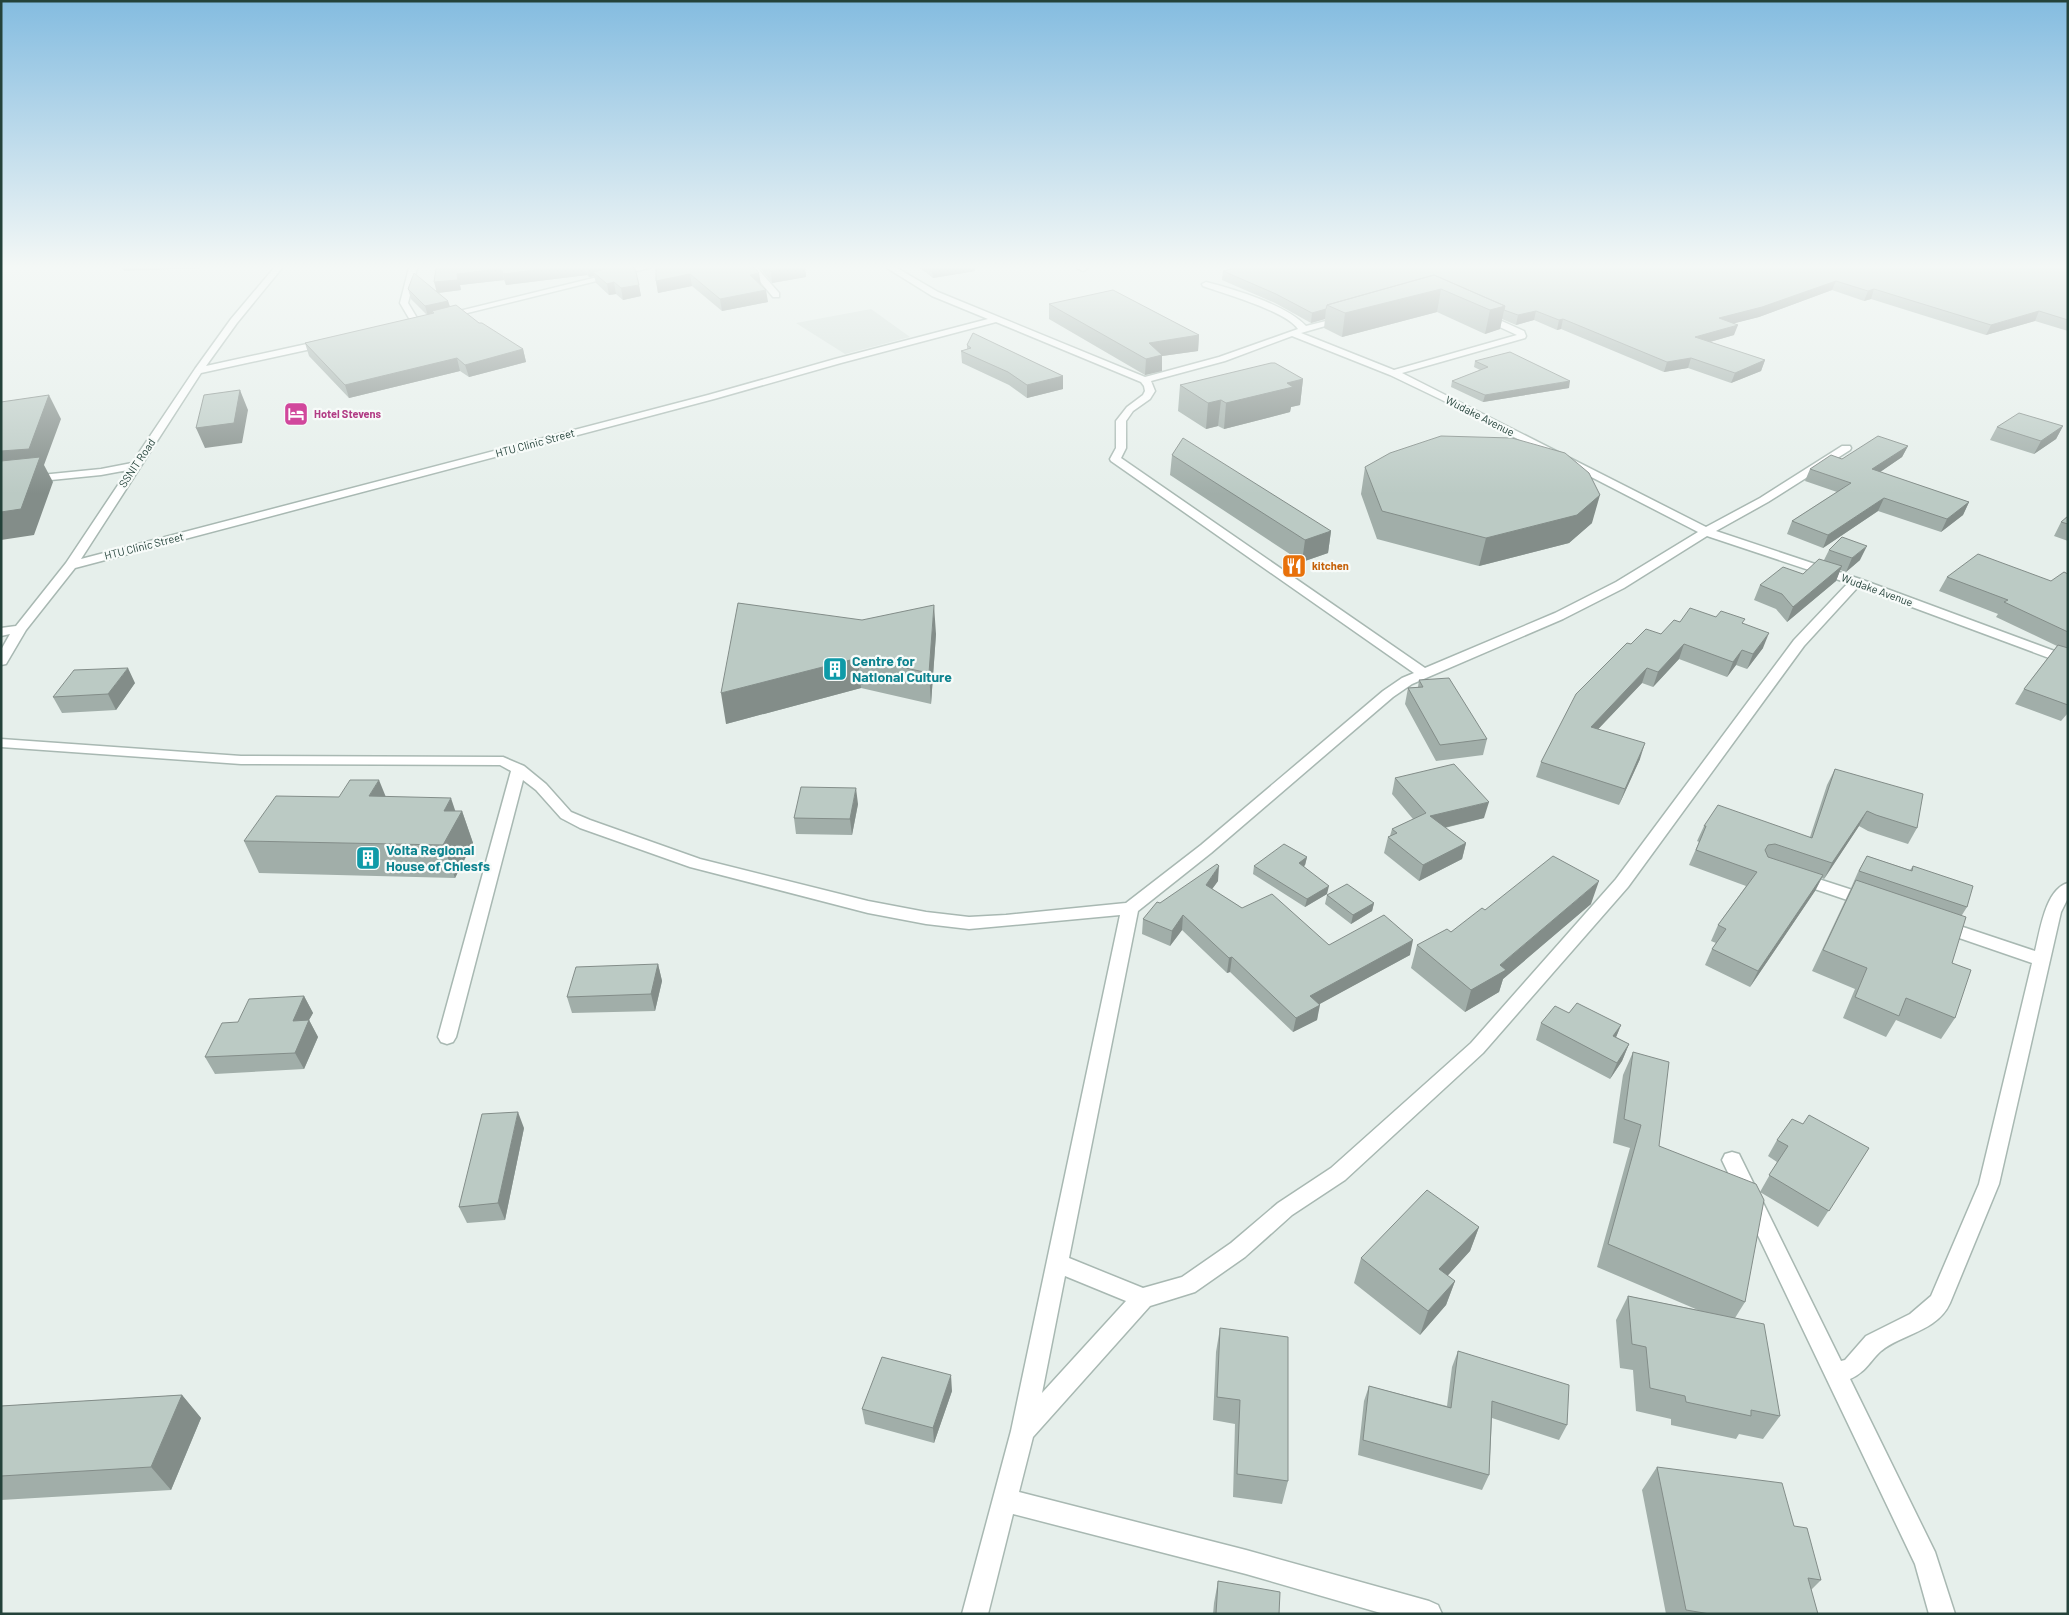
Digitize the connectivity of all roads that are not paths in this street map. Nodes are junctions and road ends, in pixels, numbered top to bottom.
1 (218, 343) edge
2 (324, 343) edge
3 (906, 343) edge
4 (1057, 343) edge
5 (1263, 343) edge
6 (1325, 343) edge
7 (1496, 343) edge
8 (198, 371) junction
9 (1393, 373) junction
10 (1144, 380) junction
11 (1846, 448) dead end
12 (134, 466) junction
13 (1, 482) edge
14 (1706, 532) junction
15 (71, 565) junction
16 (1856, 582) junction
17 (20, 629) junction
18 (1, 632) edge
19 (1, 661) edge
20 (2068, 661) edge
21 (1423, 673) junction
22 (1, 743) edge
23 (519, 769) junction
24 (1786, 873) edge
25 (2068, 888) edge
26 (1886, 907) edge
27 (1130, 908) junction
28 (1923, 920) edge
29 (2042, 960) junction
30 (447, 1037) dead end
31 (1732, 1160) dead end
32 (1058, 1263) junction
33 (1143, 1298) junction
34 (1835, 1375) junction
35 (1023, 1431) junction
36 (1004, 1500) junction
37 (975, 1614) edge
38 (1429, 1614) edge
39 (1942, 1614) edge

1 - 8 street, SSNIT Road
2 - 8 street
3 - 15 street, HTU Clinic Street
4 - 10 street
5 - 10 street
6 - 9 street, Wudake Avenue
7 - 9 street
8 - 12 street, SSNIT Road
9 - 14 street, Wudake Avenue
10 - 21 street
11 - 14 street
12 - 13 street
12 - 15 street, SSNIT Road
14 - 16 street, Wudake Avenue
14 - 21 street
15 - 17 street, SSNIT Road
16 - 20 street, Wudake Avenue
16 - 33 street
17 - 18 street
17 - 19 street, SSNIT Road
21 - 27 street
22 - 23 street
23 - 27 street
23 - 30 street
24 - 26 street
25 - 29 street
27 - 32 street
28 - 29 street
29 - 34 street
31 - 34 street
32 - 33 street
32 - 35 street
33 - 35 street
34 - 39 street
35 - 36 street
36 - 37 street
36 - 38 street

